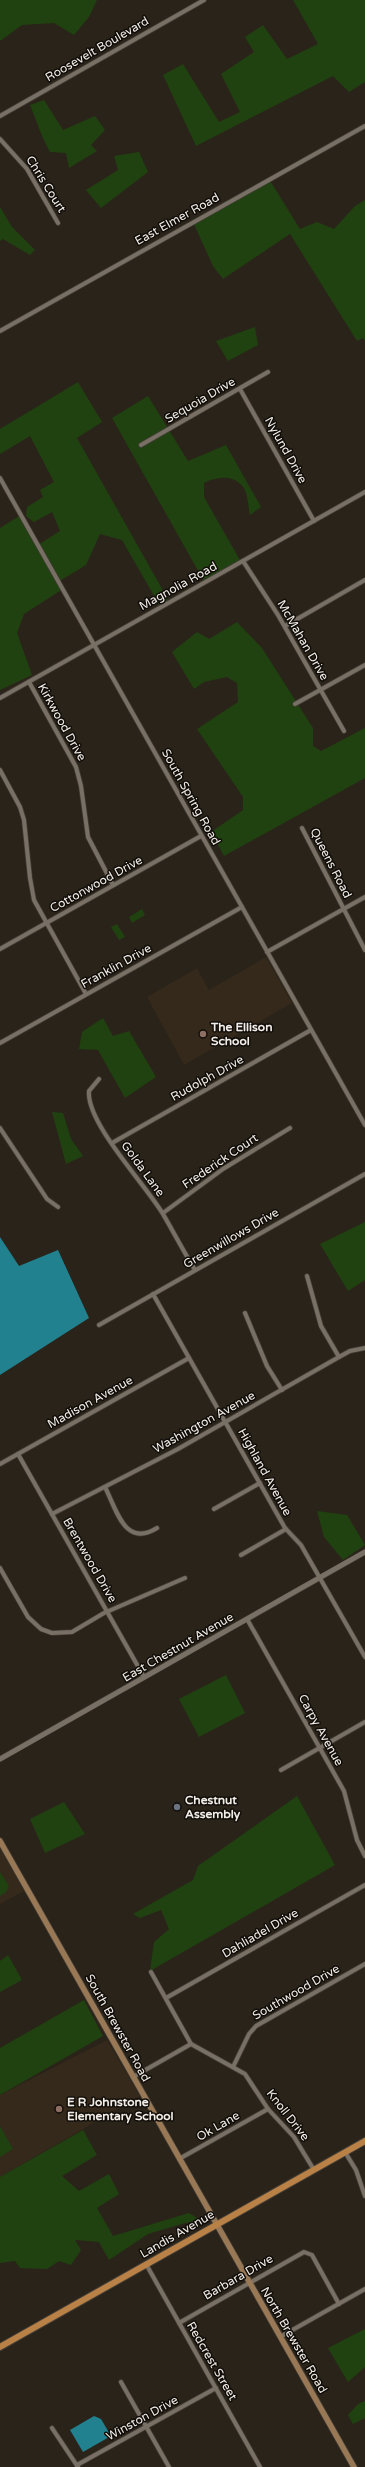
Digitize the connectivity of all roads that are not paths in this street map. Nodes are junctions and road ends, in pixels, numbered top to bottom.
1 (204, 0) edge
2 (0, 116) edge
3 (365, 126) edge
4 (0, 139) edge
5 (58, 223) dead end
6 (0, 331) edge
7 (268, 372) dead end
8 (240, 388) junction
9 (141, 445) dead end
10 (0, 478) edge
11 (365, 492) edge
12 (314, 521) junction
13 (243, 561) junction
14 (365, 580) edge
15 (284, 626) junction
16 (94, 645) junction
17 (365, 665) edge
18 (29, 682) junction
19 (321, 690) junction
20 (0, 698) edge
21 (295, 704) dead end
22 (344, 731) dead end
23 (0, 770) edge
24 (1, 776) edge
25 (302, 828) dead end
26 (202, 836) junction
27 (113, 885) junction
28 (365, 897) edge
29 (242, 907) junction
30 (343, 909) junction
31 (46, 923) junction
32 (0, 949) edge
33 (365, 950) edge
34 (267, 952) junction
35 (86, 994) junction
36 (312, 1030) junction
37 (0, 1043) edge
38 (100, 1079) dead end
39 (365, 1125) edge
40 (0, 1128) edge
41 (290, 1128) dead end
42 (112, 1143) junction
43 (365, 1174) edge
44 (58, 1207) dead end
45 (163, 1213) junction
46 (195, 1270) junction
47 (307, 1276) dead end
48 (153, 1294) junction
49 (245, 1313) dead end
50 (98, 1325) dead end
51 (365, 1348) edge
52 (339, 1357) junction
53 (189, 1358) junction
54 (282, 1390) junction
55 (225, 1422) junction
56 (18, 1454) junction
57 (0, 1464) edge
58 (260, 1483) junction
59 (105, 1487) junction
60 (214, 1509) dead end
61 (52, 1514) junction
62 (158, 1528) dead end
63 (286, 1529) junction
64 (365, 1552) edge
65 (241, 1555) dead end
66 (0, 1568) edge
67 (185, 1578) dead end
68 (320, 1578) junction
69 (108, 1612) junction
70 (247, 1619) junction
71 (365, 1645) edge
72 (360, 1648) junction
73 (365, 1657) edge
74 (144, 1677) junction
75 (365, 1722) edge
76 (320, 1748) junction
77 (0, 1759) edge
78 (281, 1770) dead end
79 (0, 1842) edge
80 (365, 1856) edge
81 (365, 1885) edge
82 (365, 1964) edge
83 (151, 1972) dead end
84 (166, 1998) junction
85 (191, 2044) junction
86 (233, 2067) junction
87 (133, 2077) junction
88 (268, 2110) junction
89 (365, 2140) edge
90 (345, 2152) junction
91 (179, 2159) junction
92 (314, 2170) junction
93 (365, 2196) edge
94 (216, 2225) junction
95 (146, 2264) junction
96 (249, 2283) junction
97 (365, 2289) edge
98 (339, 2304) junction
99 (179, 2323) junction
100 (280, 2337) junction
101 (0, 2347) edge
102 (121, 2382) dead end
103 (216, 2388) junction
104 (146, 2427) junction
105 (52, 2428) dead end
106 (77, 2466) edge
107 (169, 2467) edge
108 (260, 2467) edge
109 (354, 2467) edge

1 - 2 street, Roosevelt Boulevard
3 - 6 street, East Elmer Road
4 - 5 street, Chris Court
7 - 8 street, Sequoia Drive
8 - 9 street, Sequoia Drive
8 - 12 street, Nylund Drive
10 - 16 street, South Spring Road
11 - 12 street, Magnolia Road
12 - 13 street, Magnolia Road
13 - 15 street, McMahan Drive
13 - 16 street, Magnolia Road
14 - 15 street
15 - 19 street, McMahan Drive
16 - 18 street, Magnolia Road
16 - 26 street, South Spring Road
17 - 19 street
18 - 20 street, Magnolia Road
18 - 27 street, Kirkwood Drive
19 - 21 street
19 - 22 street, McMahan Drive
23 - 24 street
24 - 31 street
25 - 30 street, Queens Road
26 - 27 street, Cottonwood Drive
26 - 29 street, South Spring Road
27 - 31 street, Cottonwood Drive
28 - 30 street
29 - 34 street, South Spring Road
29 - 35 street, Franklin Drive
30 - 33 street, Queens Road
30 - 34 street
31 - 32 street, Cottonwood Drive
31 - 35 street
34 - 36 street, South Spring Road
35 - 37 street, Franklin Drive
36 - 39 street, South Spring Road
36 - 42 street, Rudolph Drive
38 - 42 street, Golda Lane
40 - 44 street
41 - 45 street, Frederick Court
42 - 45 street, Golda Lane
43 - 46 street, Greenwillows Drive
45 - 46 street, Golda Lane
46 - 48 street, Greenwillows Drive
47 - 52 street
48 - 50 street, Greenwillows Drive
48 - 53 street, Highland Avenue
49 - 54 street
51 - 52 street, Washington Avenue
52 - 54 street, Washington Avenue
53 - 55 street, Highland Avenue
53 - 56 street, Madison Avenue
54 - 55 street, Washington Avenue
55 - 58 street, Highland Avenue
55 - 59 street, Washington Avenue
56 - 57 street, Madison Avenue
56 - 61 street, Brentwood Drive
58 - 60 street
58 - 63 street, Highland Avenue
59 - 61 street, Washington Avenue
59 - 62 street
61 - 69 street, Brentwood Drive
63 - 65 street
63 - 68 street, Highland Avenue
64 - 68 street, East Chestnut Avenue
66 - 69 street
67 - 69 street
68 - 70 street, East Chestnut Avenue
68 - 72 street, Highland Avenue
69 - 74 street, Brentwood Drive
70 - 74 street, East Chestnut Avenue
70 - 76 street, Carpy Avenue
71 - 72 street
72 - 73 street, Highland Avenue
74 - 77 street, East Chestnut Avenue
75 - 76 street
76 - 78 street
76 - 80 street, Carpy Avenue
79 - 87 main road, South Brewster Road
81 - 84 street, Dahliadel Drive
82 - 86 street, Southwood Drive
83 - 84 street, Knoll Drive
84 - 85 street, Knoll Drive
85 - 86 street, Knoll Drive
85 - 87 street
86 - 88 street, Knoll Drive
87 - 91 main road, South Brewster Road
88 - 91 street, Ok Lane
88 - 92 street, Knoll Drive
89 - 90 main road, Landis Avenue
90 - 92 main road, Landis Avenue
90 - 93 street
91 - 94 main road, South Brewster Road
92 - 94 main road, Landis Avenue
94 - 95 main road, Landis Avenue
94 - 96 main road, North Brewster Road
95 - 99 street, Redcrest Street
95 - 101 main road, Landis Avenue
96 - 98 street, Barbara Drive
96 - 99 street, Barbara Drive
96 - 100 main road, North Brewster Road
97 - 98 street
98 - 100 street
99 - 103 street, Redcrest Street
100 - 109 main road, North Brewster Road
102 - 104 street
103 - 104 street, Winston Drive
103 - 108 street, Redcrest Street
104 - 106 street, Winston Drive
104 - 107 street
105 - 106 street

